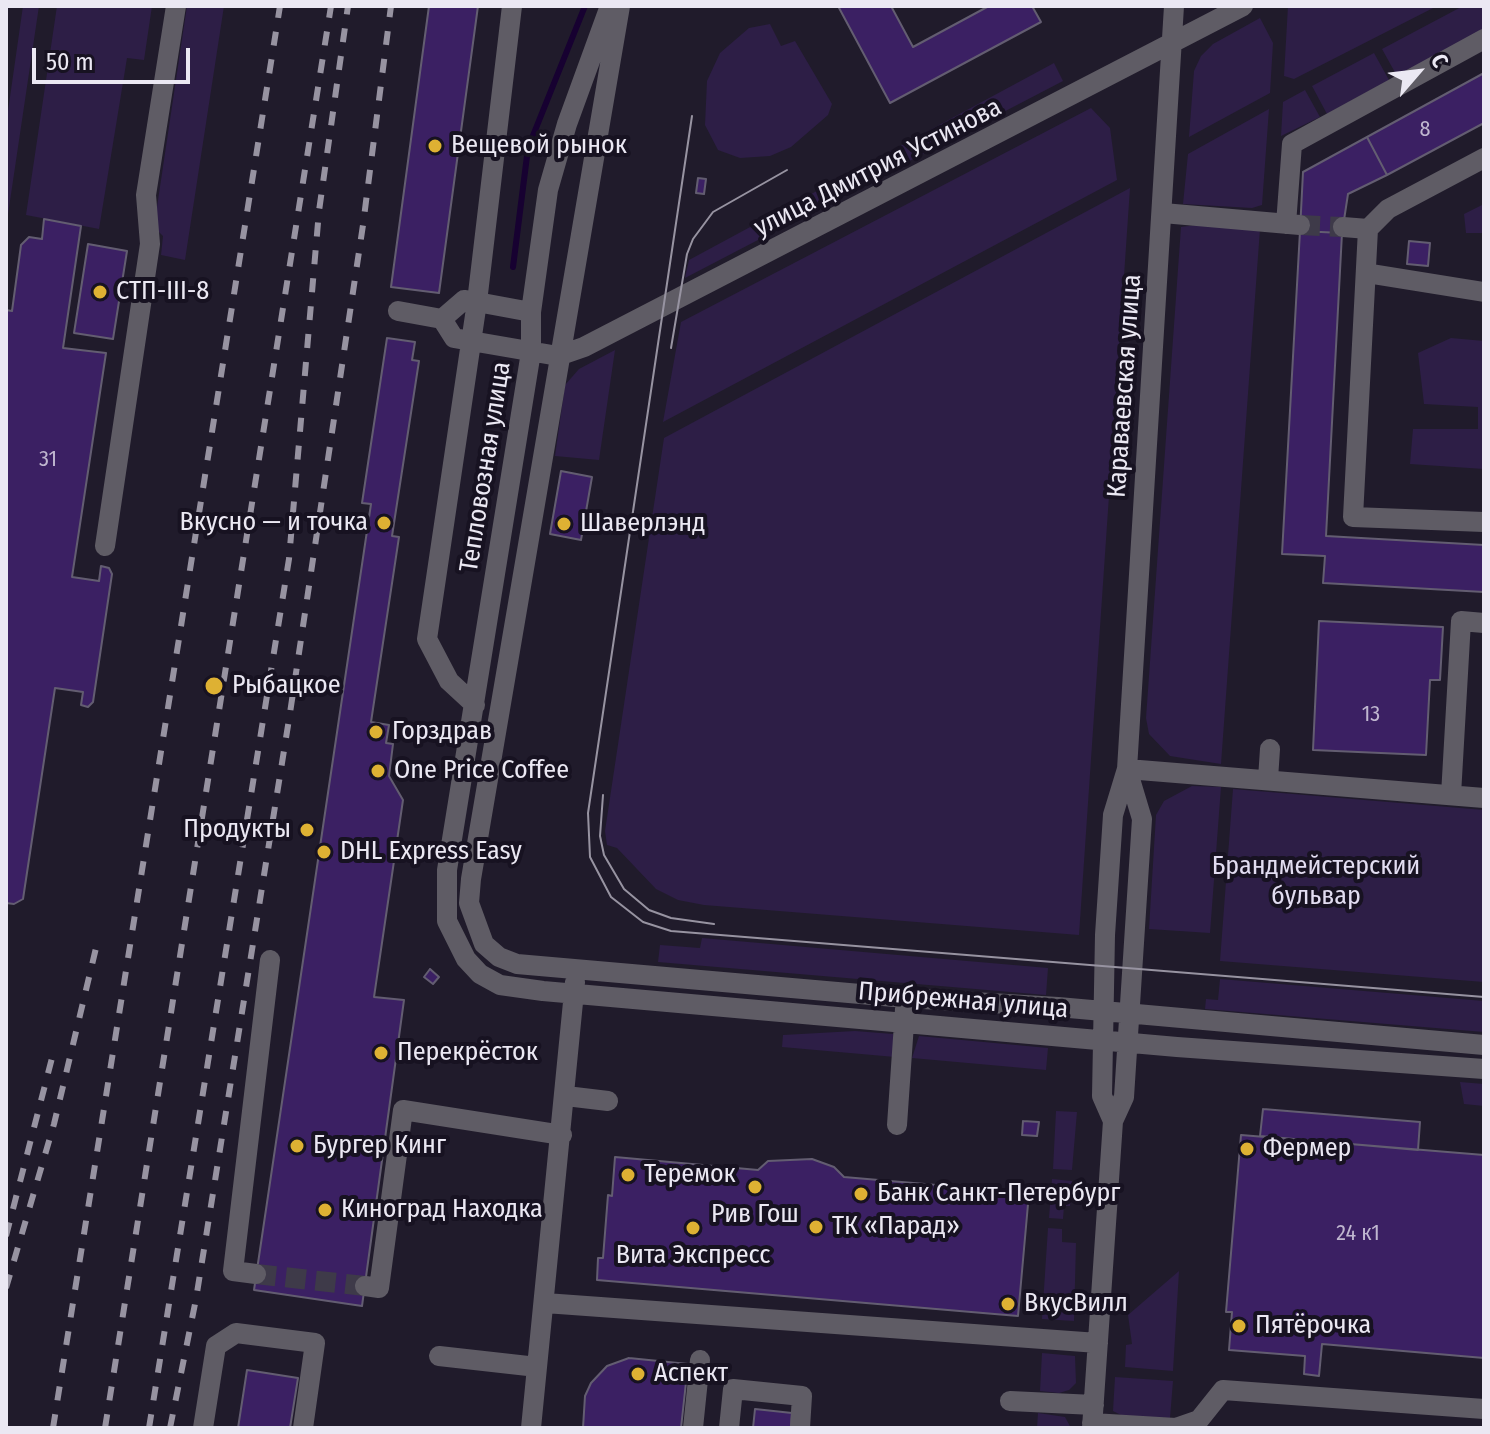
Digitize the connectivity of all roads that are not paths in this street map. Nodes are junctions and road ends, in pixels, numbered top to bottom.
1 (176, 6) edge
2 (512, 6) edge
3 (610, 6) edge
4 (620, 6) edge
5 (1174, 6) edge
6 (1243, 6) edge
7 (1484, 39) edge
8 (1172, 44) junction
9 (1484, 158) edge
10 (1163, 213) junction
11 (1343, 227) tunnel mouth
12 (1368, 229) junction
13 (1366, 273) junction
14 (1484, 292) edge
15 (477, 302) junction
16 (398, 311) dead end
17 (531, 312) junction
18 (442, 319) junction
19 (471, 341) junction
20 (531, 352) junction
21 (558, 356) junction
22 (1484, 522) edge
23 (105, 546) dead end
24 (1484, 623) edge
25 (475, 705) junction
26 (1270, 749) dead end
27 (1127, 769) junction
28 (1268, 779) junction
29 (1451, 795) junction
30 (1484, 798) edge
31 (475, 927) joint
32 (455, 942) joint
33 (270, 960) dead end
34 (576, 969) junction
35 (574, 993) junction
36 (906, 998) junction
37 (1104, 1011) junction
38 (1130, 1013) junction
39 (904, 1021) junction
40 (1103, 1040) junction
41 (1128, 1042) junction
42 (1452, 1043) junction
43 (1484, 1045) edge
44 (1450, 1066) junction
45 (1484, 1069) edge
46 (566, 1096) junction
47 (608, 1101) dead end
48 (1113, 1121) junction
49 (897, 1125) dead end
50 (562, 1135) junction
51 (256, 1274) tunnel mouth
52 (365, 1286) dead end
53 (545, 1303) junction
54 (1098, 1343) junction
55 (439, 1356) dead end
56 (700, 1360) dead end
57 (537, 1367) junction
58 (1010, 1401) dead end
59 (1484, 1409) edge
60 (1093, 1419) edge
61 (1198, 1424) edge
62 (203, 1428) edge
63 (303, 1428) edge
64 (531, 1428) edge
65 (693, 1428) edge
66 (729, 1428) edge
67 (800, 1428) edge

1 - 23 street
2 - 15 street
3 - 17 street, Тепловозная улица
4 - 21 street, Тепловозная улица
5 - 8 street, Караваевская улица
6 - 8 street, улица Дмитрия Устинова
7 - 10 street
8 - 10 street, Караваевская улица
8 - 21 street, улица Дмитрия Устинова
9 - 12 street
10 - 27 street, Караваевская улица
11 - 12 street
12 - 13 street
13 - 14 street
13 - 22 street
15 - 17 street
15 - 18 street
15 - 19 street
16 - 18 street
17 - 20 street, Тепловозная улица
18 - 19 street
19 - 20 street
19 - 25 street
20 - 21 street
20 - 25 street, Тепловозная улица
21 - 31 street, Тепловозная улица
24 - 29 street
25 - 32 street, Тепловозная улица
26 - 28 street
27 - 28 street
27 - 37 street, Караваевская улица
27 - 38 street, Караваевская улица
28 - 29 street
29 - 30 street
31 - 34 street, Прибрежная улица
32 - 35 street, Прибрежная улица
33 - 51 street
34 - 35 street
34 - 36 street, Прибрежная улица
35 - 39 street, Прибрежная улица
35 - 46 street
36 - 37 street, Прибрежная улица
36 - 39 street
37 - 38 street, Прибрежная улица
37 - 40 street, Караваевская улица
38 - 41 street, Караваевская улица
38 - 42 street, Прибрежная улица
39 - 40 street, Прибрежная улица
39 - 49 street
40 - 41 street, Прибрежная улица
40 - 48 street, Караваевская улица
41 - 44 street, Прибрежная улица
41 - 48 street, Караваевская улица
42 - 43 street, Прибрежная улица
42 - 44 street
44 - 45 street, Прибрежная улица
46 - 47 street
46 - 50 street
48 - 54 street, Караваевская улица
50 - 52 street
50 - 53 street
53 - 54 street
53 - 57 street
54 - 60 street, Караваевская улица
55 - 57 street
56 - 65 street
57 - 64 street
58 - 60 street
59 - 61 street
60 - 61 street
62 - 63 street
66 - 67 street

